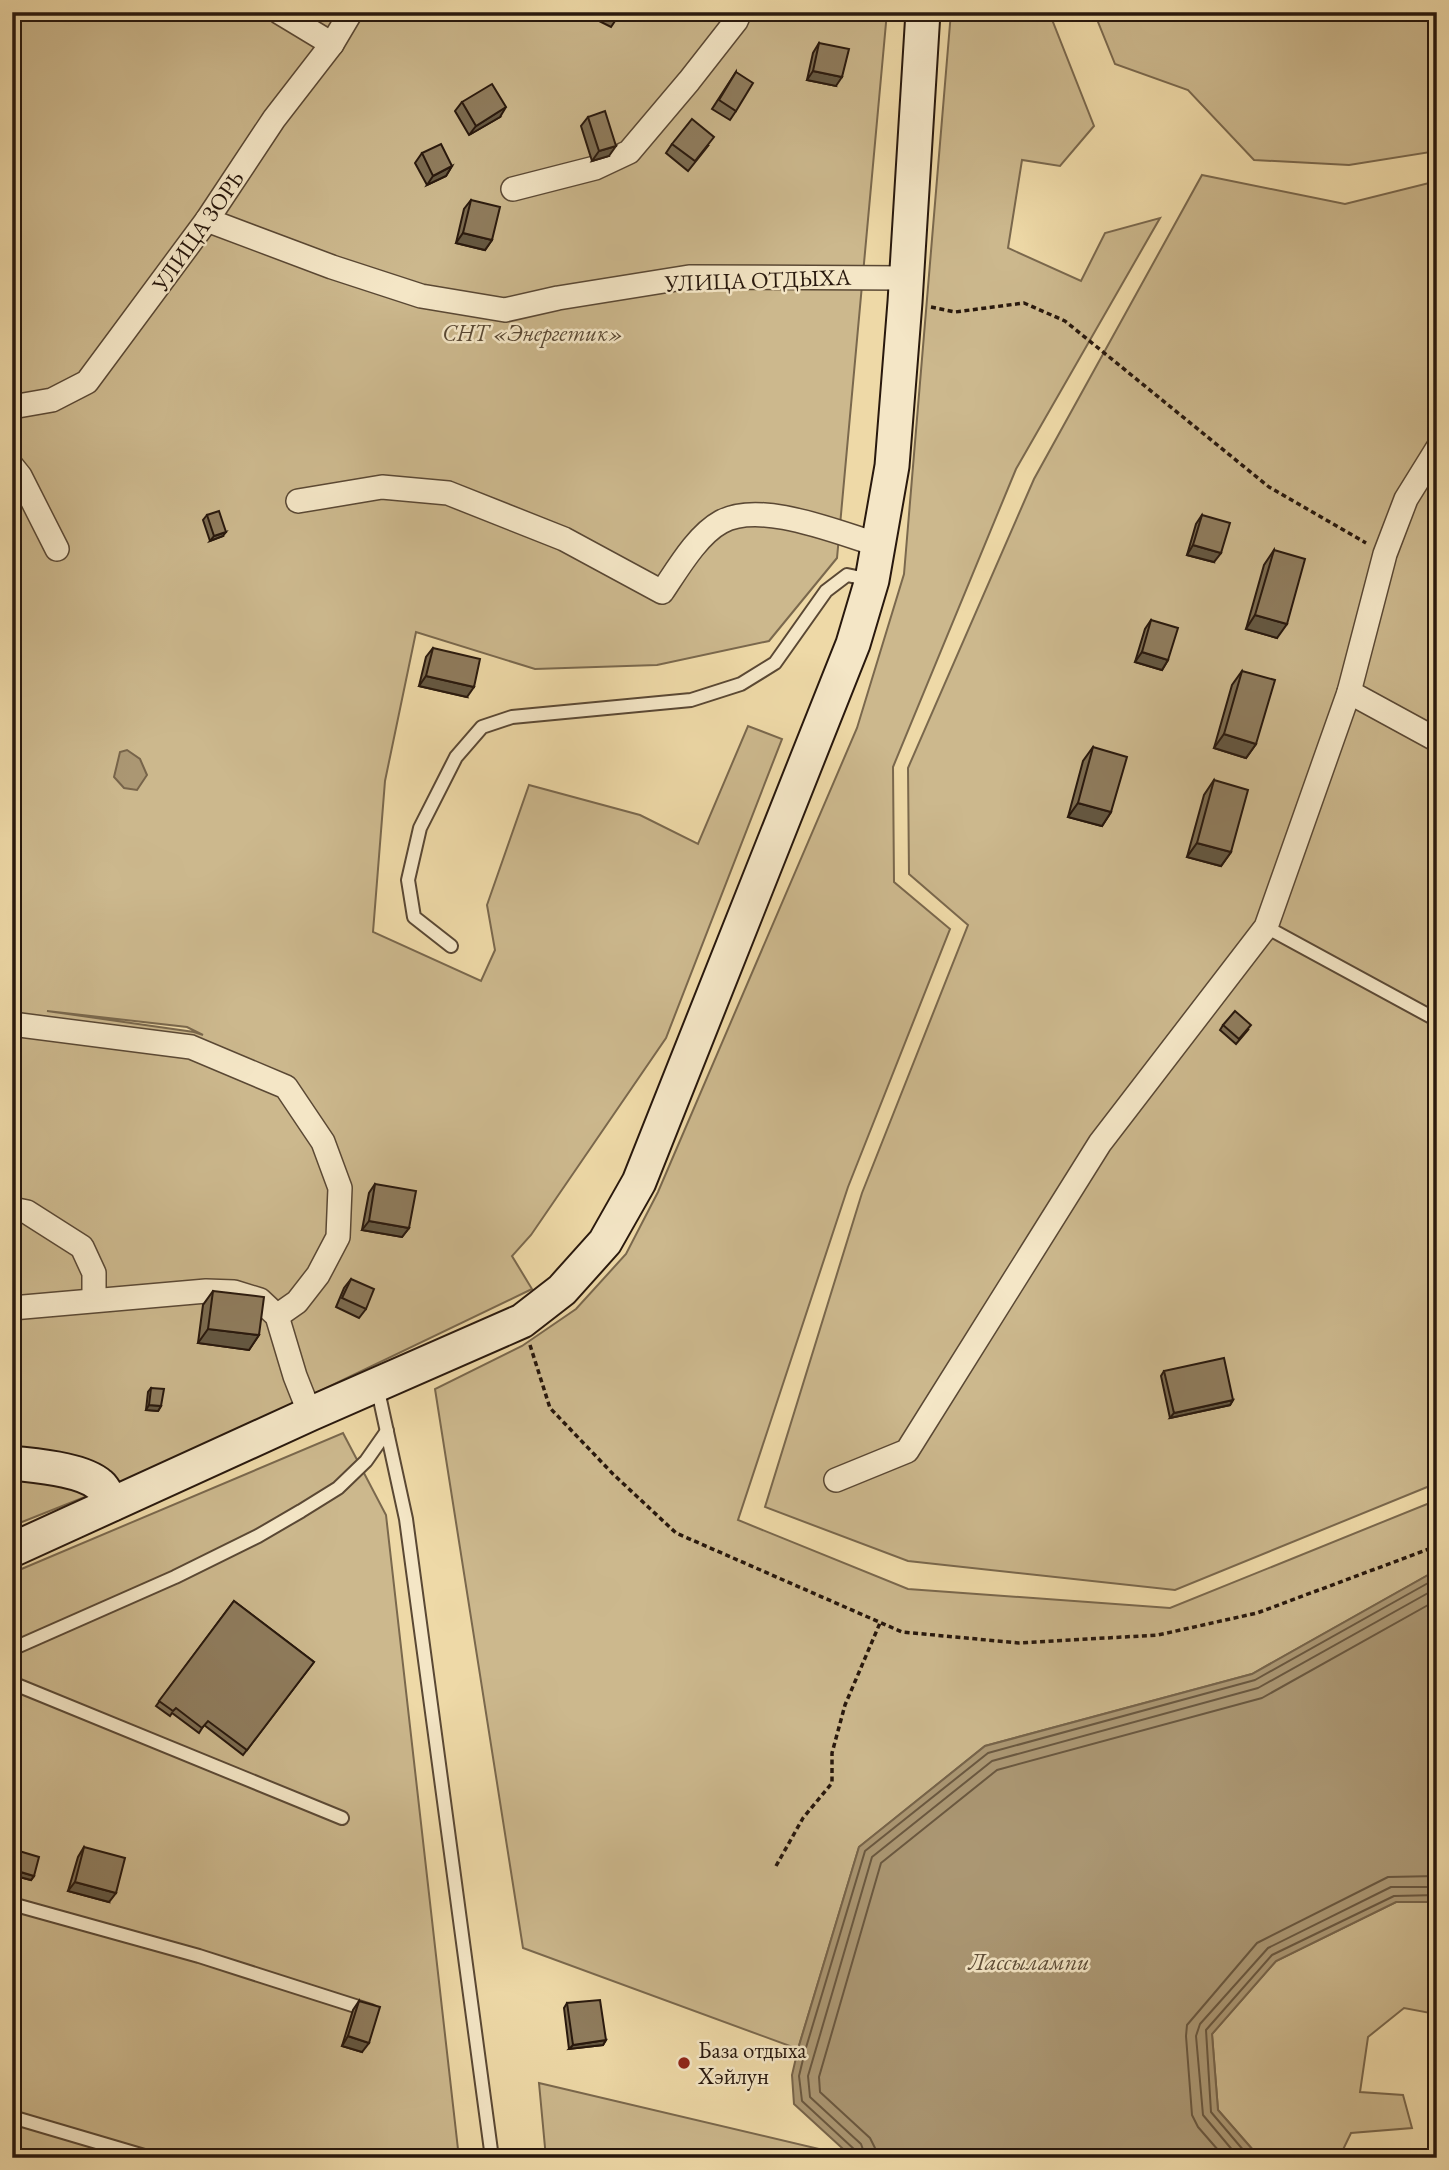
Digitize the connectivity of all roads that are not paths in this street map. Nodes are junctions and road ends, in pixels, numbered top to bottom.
1 (279, 12) edge
2 (351, 12) edge
3 (740, 12) edge
4 (923, 12) edge
5 (332, 44) junction
6 (513, 188) dead end
7 (207, 220) junction
8 (906, 290) junction
9 (12, 407) edge
10 (1436, 450) edge
11 (12, 466) edge
12 (298, 501) dead end
13 (878, 545) junction
14 (57, 549) dead end
15 (872, 580) junction
16 (1349, 692) junction
17 (1437, 740) edge
18 (1266, 927) junction
19 (451, 946) dead end
20 (1437, 1020) edge
21 (12, 1024) edge
22 (12, 1209) edge
23 (94, 1300) junction
24 (12, 1308) edge
25 (277, 1316) junction
26 (377, 1386) junction
27 (310, 1414) junction
28 (387, 1431) junction
29 (12, 1463) edge
30 (836, 1480) dead end
31 (112, 1504) junction
32 (12, 1550) edge
33 (12, 1650) edge
34 (12, 1683) edge
35 (342, 1818) dead end
36 (12, 1904) edge
37 (371, 2011) edge
38 (12, 2117) edge
39 (151, 2158) edge
40 (492, 2158) edge

1 - 5 street
2 - 5 street, УЛИЦА ЗОРЬ
3 - 6 street
4 - 8 main road
5 - 7 street, УЛИЦА ЗОРЬ
7 - 8 street, УЛИЦА ОТДЫХА
7 - 9 street, УЛИЦА ЗОРЬ
8 - 13 main road
10 - 16 street
11 - 14 street
12 - 13 street
13 - 15 main road
15 - 19 lane
15 - 26 main road
16 - 17 street
16 - 18 street
18 - 20 lane
18 - 30 street
21 - 25 street
22 - 23 street
23 - 24 street
23 - 25 street
25 - 27 street
26 - 27 main road
26 - 28 lane
27 - 31 main road
28 - 33 lane
28 - 40 lane
29 - 31 main road
31 - 32 main road
34 - 35 lane
36 - 37 lane
38 - 39 lane

